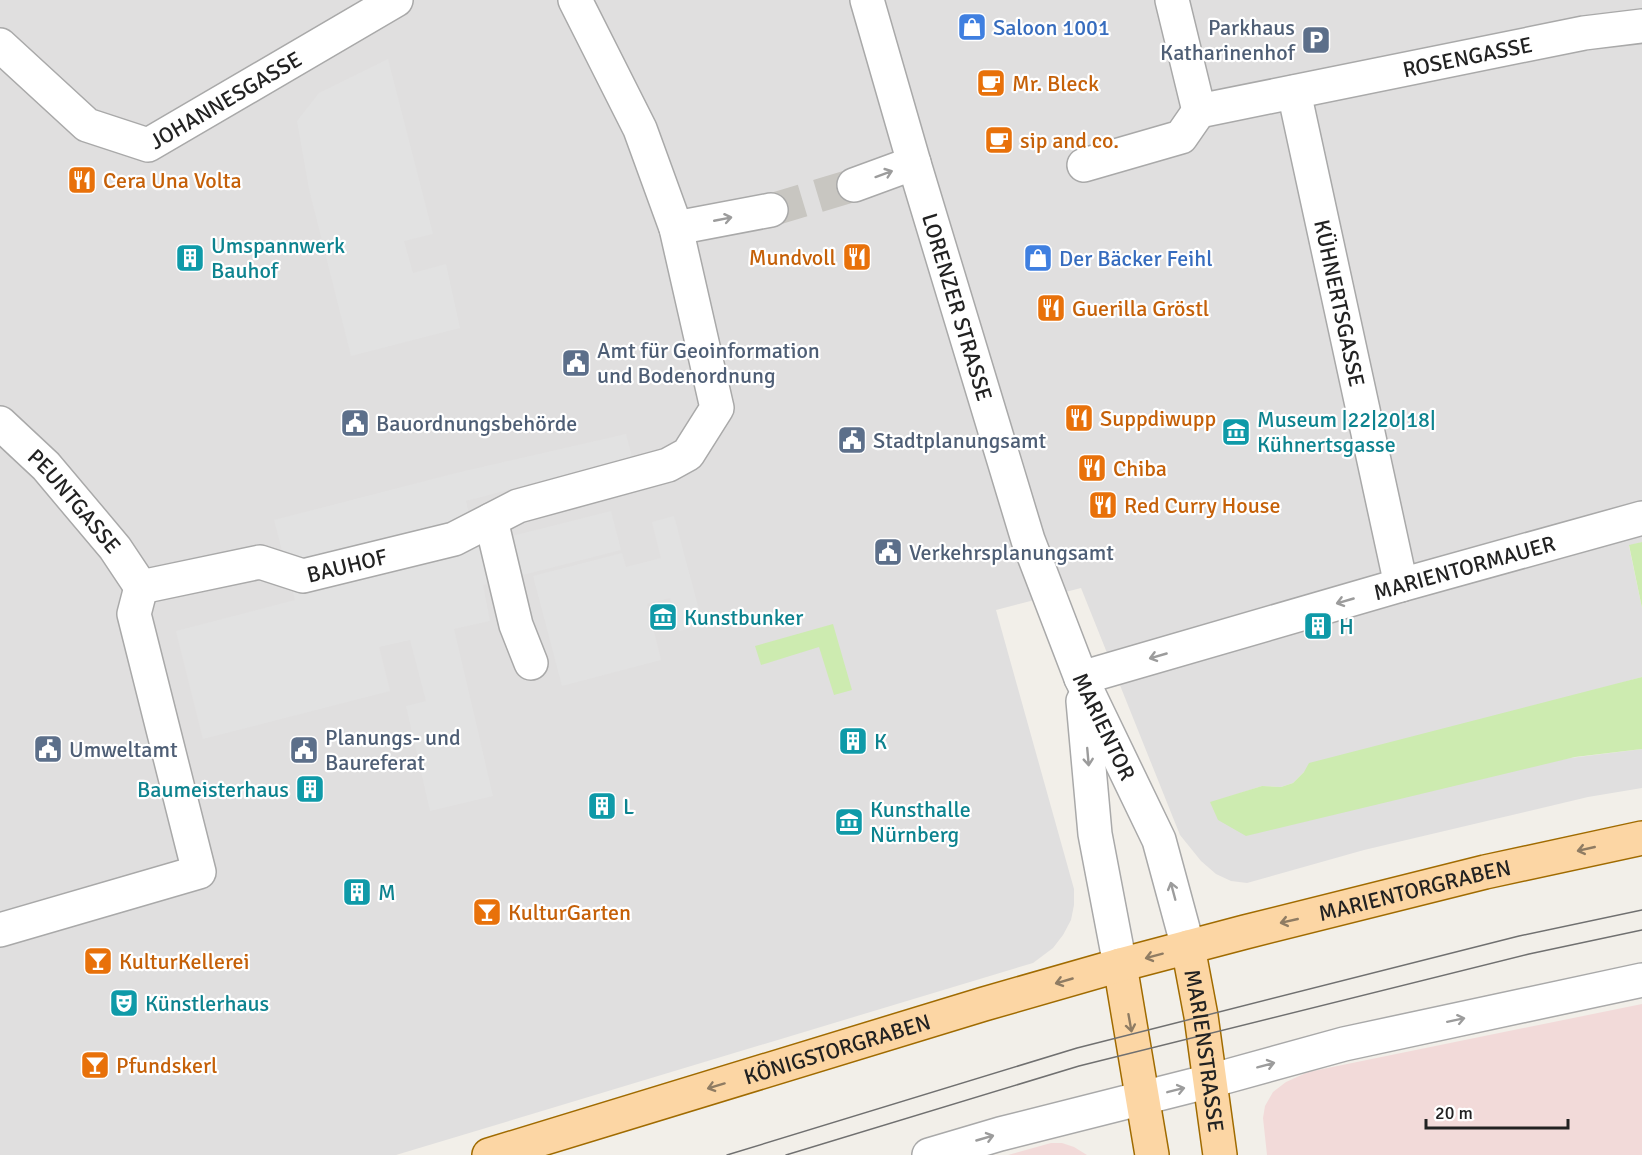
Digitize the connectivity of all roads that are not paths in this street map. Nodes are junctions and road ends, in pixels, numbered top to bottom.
1 (396, 0) edge
2 (575, 0) edge
3 (867, 0) edge
4 (1172, 0) edge
5 (1642, 26) edge
6 (0, 45) edge
7 (1294, 92) junction
8 (1199, 111) junction
9 (914, 163) junction
10 (1084, 165) dead end
11 (854, 185) tunnel mouth
12 (771, 210) tunnel mouth
13 (676, 228) junction
14 (0, 423) edge
15 (1642, 518) edge
16 (491, 520) junction
17 (1401, 585) junction
18 (141, 587) junction
19 (531, 663) dead end
20 (1081, 678) junction
21 (1642, 838) edge
22 (0, 930) edge
23 (1188, 947) junction
24 (1120, 965) junction
25 (1642, 980) edge
26 (1210, 1081) junction
27 (1142, 1098) junction
28 (489, 1155) edge
29 (929, 1155) edge
30 (1152, 1155) edge
31 (1220, 1155) edge

1 - 6 street, JOHANNESGASSE
2 - 13 street
3 - 9 street, LORENZER STRASSE
4 - 8 street
5 - 7 street, ROSENGASSE
7 - 8 street, ROSENGASSE
7 - 17 street, KÜHNERTSGASSE
8 - 10 street
11 -> 9 street
9 - 20 street, LORENZER STRASSE
13 -> 12 street
13 - 16 street, BAUHOF
14 - 18 street, PEUNTGASSE
15 - 17 street, MARIENTORMAUER
16 - 18 street, BAUHOF
16 - 19 street
17 -> 20 street, MARIENTORMAUER
18 - 22 street
23 -> 20 street, MARIENTOR
20 -> 24 street, MARIENTOR
21 -> 23 main road, MARIENTORGRABEN
23 -> 24 main road, KÖNIGSTORGRABEN
23 - 26 main road, MARIENSTRASSE
24 -> 27 main road
24 -> 28 main road, KÖNIGSTORGRABEN
26 -> 25 street
27 -> 26 street
26 - 31 main road, MARIENSTRASSE
29 -> 27 street
27 - 30 main road

